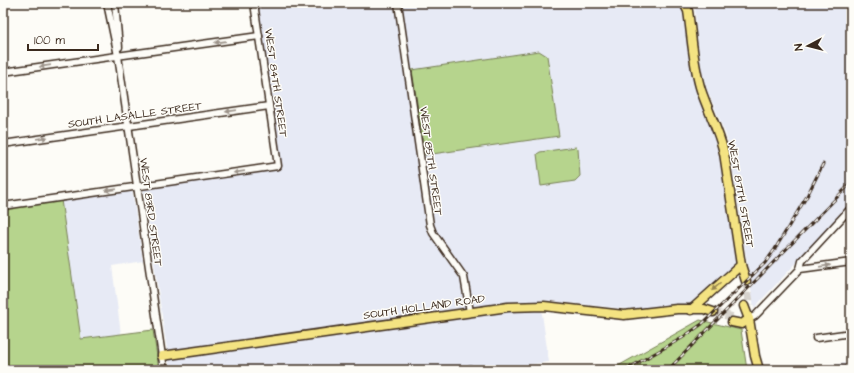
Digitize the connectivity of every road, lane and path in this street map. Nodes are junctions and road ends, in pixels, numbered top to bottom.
1 (107, 3) edge
2 (115, 3) edge
3 (254, 3) edge
4 (398, 3) edge
5 (684, 3) edge
6 (691, 3) edge
7 (688, 11) junction
8 (259, 36) junction
9 (118, 56) junction
10 (3, 72) edge
11 (269, 106) junction
12 (128, 126) junction
13 (3, 144) edge
14 (137, 187) junction
15 (3, 206) edge
16 (851, 208) edge
17 (851, 262) edge
18 (741, 265) junction
19 (800, 269) junction
20 (744, 282) tunnel mouth
21 (747, 305) tunnel mouth
22 (691, 310) junction
23 (470, 312) junction
24 (711, 314) tunnel mouth
25 (749, 319) junction
26 (734, 320) tunnel mouth
27 (851, 333) edge
28 (816, 338) dead end
29 (162, 356) junction
30 (755, 356) junction
31 (164, 370) edge
32 (755, 370) edge
33 (759, 370) edge

1 - 9 street, WEST 83RD STREET
2 - 9 street, WEST 83RD STREET
3 - 8 street, WEST 84TH STREET
4 - 23 street, WEST 85TH STREET
5 - 7 main road, WEST 87TH STREET
6 - 7 main road, WEST 87TH STREET
7 - 18 main road, WEST 87TH STREET
8 -> 9 street
8 - 11 street, WEST 84TH STREET
9 -> 10 street
9 - 12 street, WEST 83RD STREET
11 -> 12 street, SOUTH LASALLE STREET
11 -> 14 street, WEST 84TH STREET
13 -> 12 street, SOUTH LASALLE STREET
12 - 14 street, WEST 83RD STREET
14 -> 15 street
14 - 29 street, WEST 83RD STREET
16 - 19 street
19 -> 17 street
18 - 20 main road, WEST 87TH STREET
18 -> 22 main road
19 - 25 street
21 - 25 main road
22 - 23 main road, SOUTH HOLLAND ROAD
22 - 24 main road, SOUTH HOLLAND ROAD
23 - 29 main road, SOUTH HOLLAND ROAD
25 - 26 main road
25 - 30 main road
27 - 28 street
29 - 31 street, WEST 83RD STREET
30 - 32 main road
30 - 33 main road

